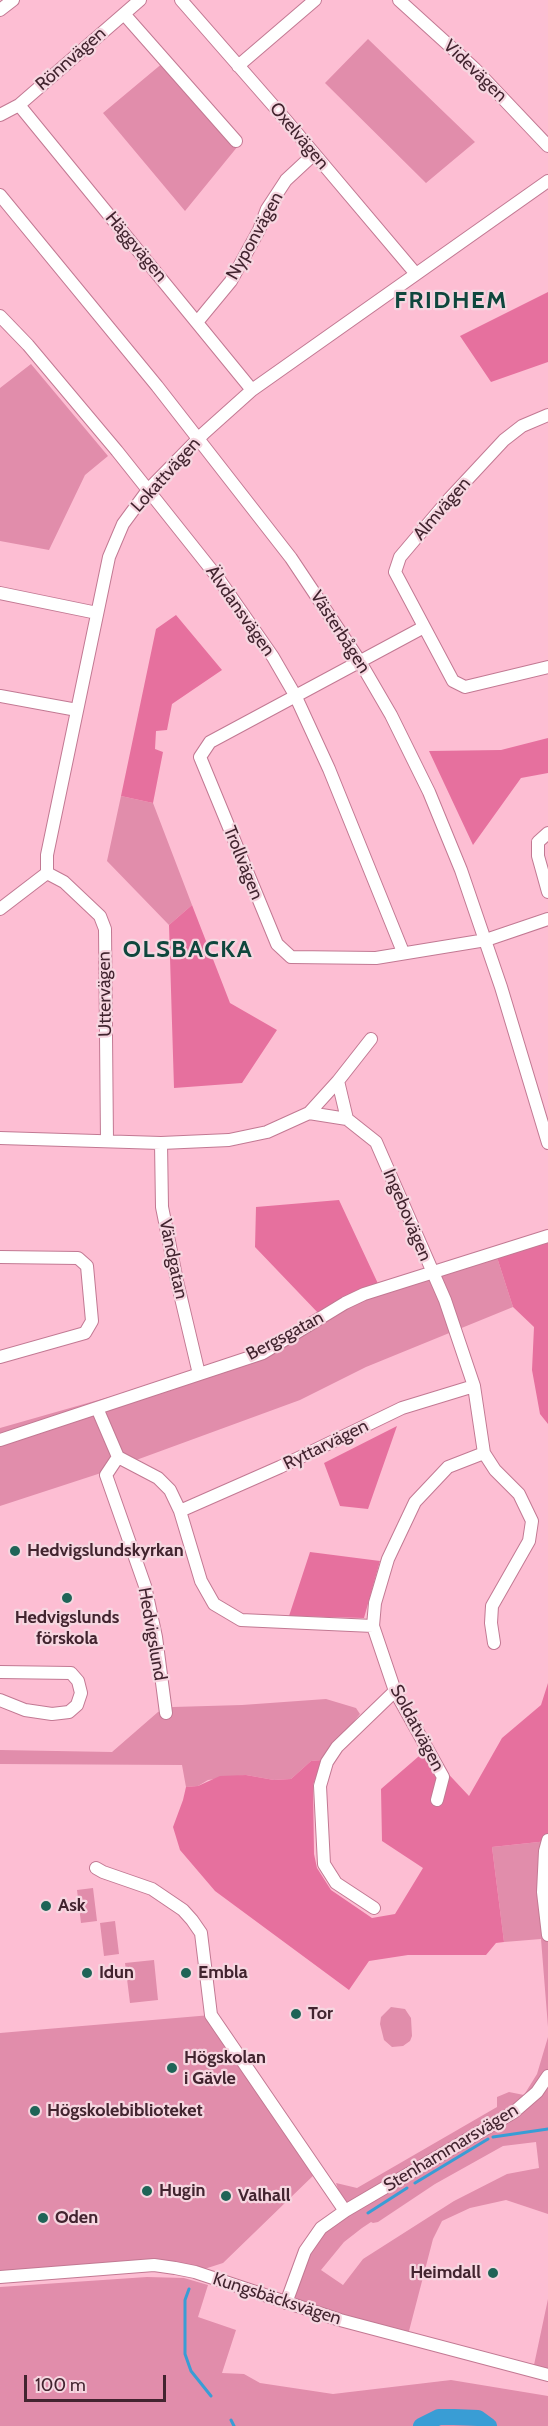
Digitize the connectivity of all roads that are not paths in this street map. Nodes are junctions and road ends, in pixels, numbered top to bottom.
1 (13, 0) edge
2 (140, 0) edge
3 (181, 0) edge
4 (315, 0) edge
5 (399, 0) edge
6 (0, 10) edge
7 (124, 14) junction
8 (238, 66) junction
9 (18, 105) junction
10 (0, 115) edge
11 (236, 141) dead end
12 (548, 146) edge
13 (314, 154) junction
14 (548, 181) edge
15 (0, 195) edge
16 (416, 273) junction
17 (0, 316) edge
18 (198, 321) junction
19 (252, 390) junction
20 (548, 415) edge
21 (197, 439) junction
22 (148, 490) junction
23 (0, 593) edge
24 (97, 614) junction
25 (424, 627) junction
26 (359, 660) junction
27 (548, 667) edge
28 (294, 695) junction
29 (0, 696) edge
30 (77, 710) junction
31 (548, 834) edge
32 (47, 873) junction
33 (548, 892) edge
34 (0, 909) edge
35 (548, 919) edge
36 (486, 940) junction
37 (403, 952) junction
38 (371, 1039) dead end
39 (338, 1081) junction
40 (309, 1113) junction
41 (347, 1119) junction
42 (0, 1138) edge
43 (107, 1141) junction
44 (161, 1143) junction
45 (548, 1143) edge
46 (548, 1236) edge
47 (0, 1257) edge
48 (432, 1272) junction
49 (0, 1357) edge
50 (199, 1374) junction
51 (474, 1386) junction
52 (97, 1408) junction
53 (0, 1440) edge
54 (484, 1453) junction
55 (118, 1457) junction
56 (180, 1511) junction
57 (373, 1626) junction
58 (494, 1643) dead end
59 (0, 1672) edge
60 (395, 1691) junction
61 (0, 1700) edge
62 (166, 1713) dead end
63 (437, 1800) dead end
64 (548, 1840) edge
65 (96, 1868) dead end
66 (374, 1908) dead end
67 (548, 1935) edge
68 (548, 2076) edge
69 (345, 2211) junction
70 (0, 2277) edge
71 (286, 2303) junction
72 (548, 2375) edge

1 - 6 street
2 - 7 street, Rönnvägen
3 - 8 street, Oxelvägen
4 - 8 street
5 - 12 street, Videvägen
7 - 9 street, Rönnvägen
7 - 11 street
8 - 13 street, Oxelvägen
9 - 10 street, Rönnvägen
9 - 18 street, Häggvägen
13 - 16 street, Oxelvägen
13 - 18 street, Nyponvägen
14 - 16 street, Lokattvägen
15 - 21 street, Västerbågen
16 - 19 street, Lokattvägen
17 - 22 street, Älvdansvägen
18 - 19 street, Häggvägen
19 - 21 street, Lokattvägen
20 - 25 street, Almvägen
21 - 22 street, Lokattvägen
21 - 26 street, Västerbågen
22 - 24 street, Lokattvägen
22 - 28 street, Älvdansvägen
23 - 24 street
24 - 30 street, Lokattvägen
25 - 26 street
25 - 27 street, Almvägen
26 - 28 street, Trollvägen
26 - 36 street, Västerbågen
28 - 37 street, Älvdansvägen
28 - 37 street, Trollvägen
29 - 30 street
30 - 32 street, Lokattvägen
31 - 33 street
32 - 34 street
32 - 43 street, Uttervägen
35 - 36 street, Trollvägen
36 - 37 street, Trollvägen
36 - 45 street, Västerbågen
38 - 39 street
39 - 40 street
39 - 41 street
40 - 41 street, Ingebovägen
40 - 44 street
41 - 48 street, Ingebovägen
42 - 43 street
43 - 44 street
44 - 50 street, Vändgatan
46 - 48 street, Bergsgatan
47 - 49 street
48 - 50 street, Bergsgatan
48 - 51 street, Ingebovägen
50 - 52 street, Bergsgatan
51 - 54 street, Ingebovägen
51 - 56 street, Ryttarvägen
52 - 53 street, Bergsgatan
52 - 55 street
54 - 57 street, Soldatvägen
54 - 58 street, Ingebovägen
55 - 56 street
55 - 62 street, Hedvigslund
56 - 57 street
57 - 60 street, Soldatvägen
59 - 61 street
60 - 63 street, Soldatvägen
60 - 66 street
64 - 67 street
65 - 69 street
68 - 69 street, Stenhammarsvägen
69 - 71 street, Stenhammarsvägen
70 - 71 street, Kungsbäcksvägen
71 - 72 street, Kungsbäcksvägen

